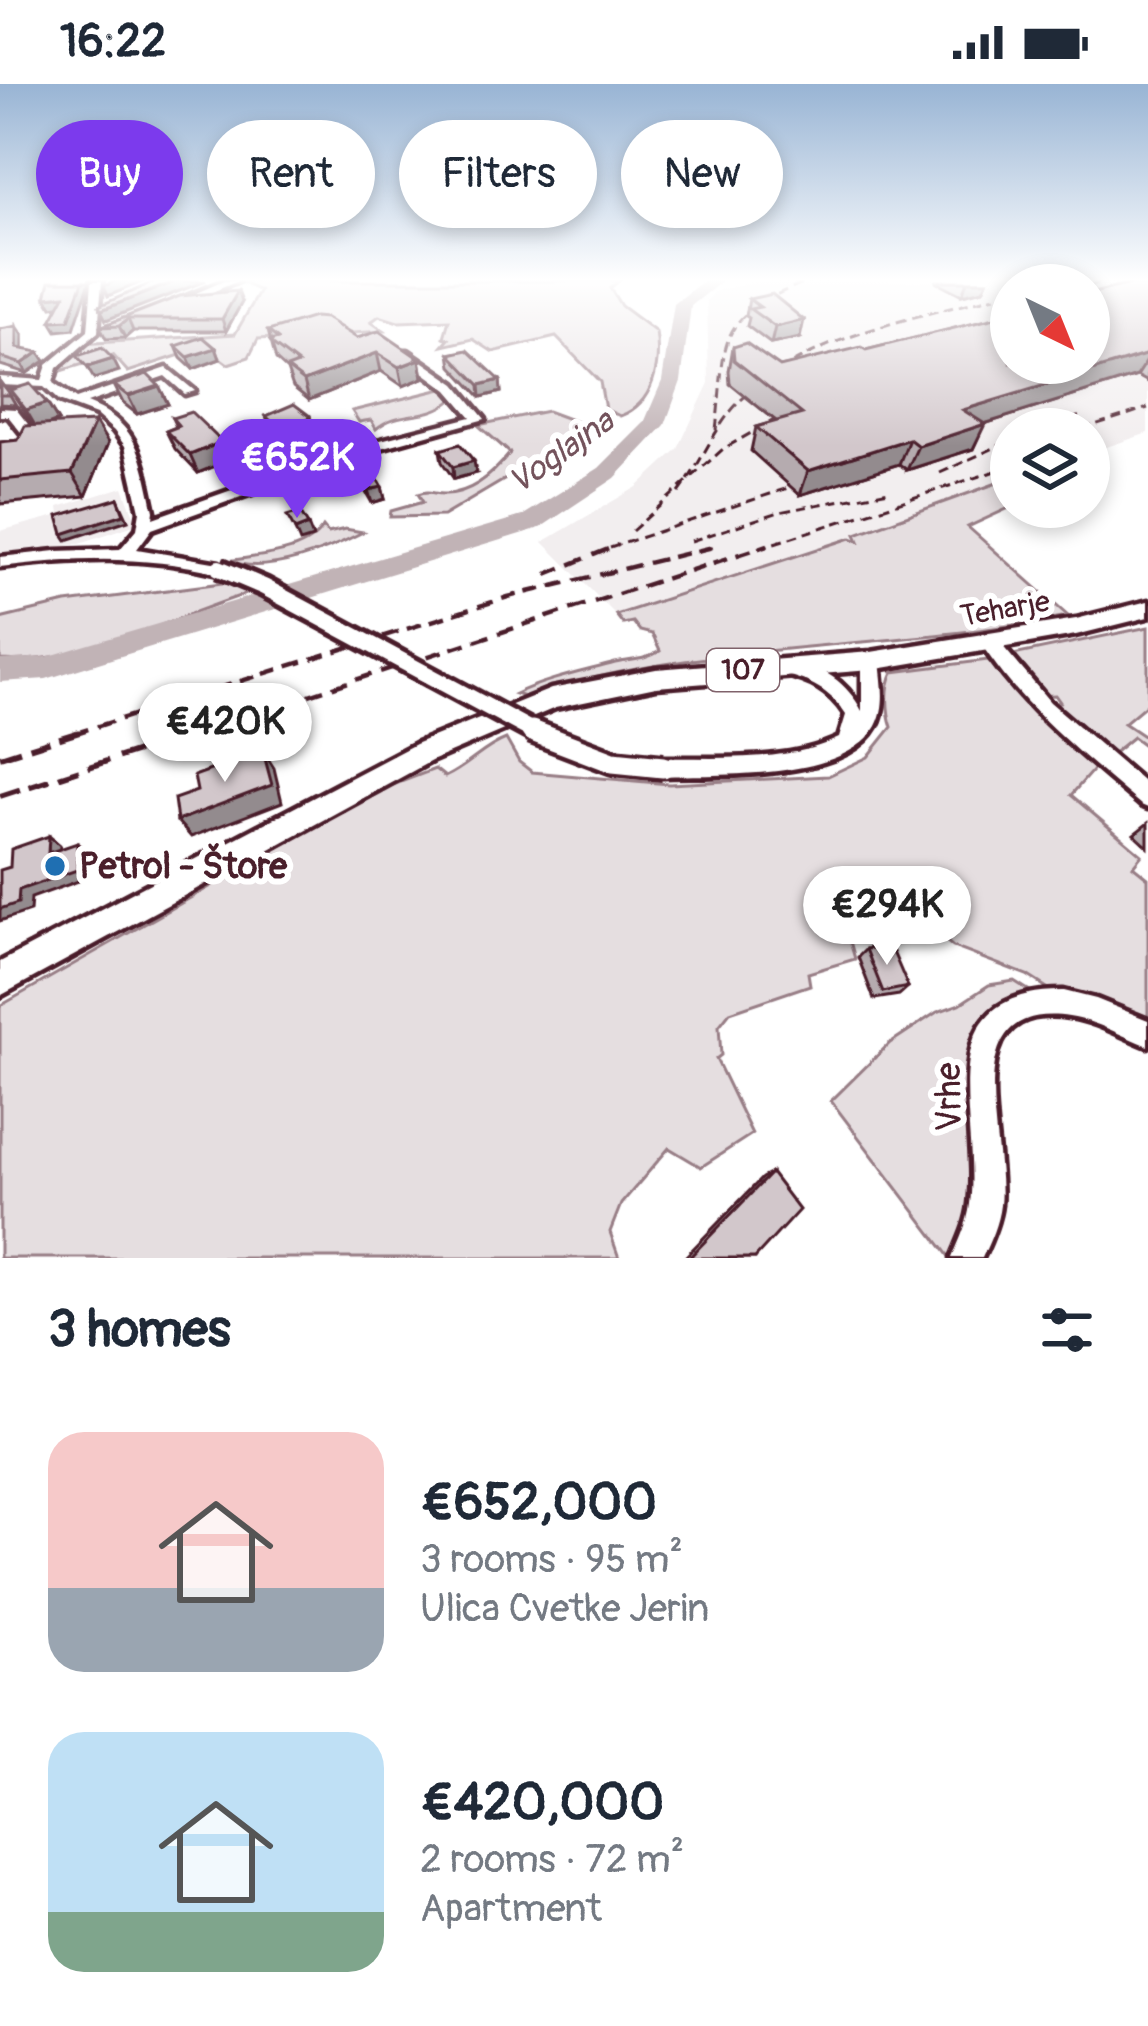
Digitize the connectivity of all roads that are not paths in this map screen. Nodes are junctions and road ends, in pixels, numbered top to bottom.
1 (89, 336) edge
2 (385, 340) edge
3 (0, 381) edge
4 (47, 383) junction
5 (189, 391) dead end
6 (81, 401) junction
7 (0, 412) edge
8 (29, 433) edge
9 (145, 526) junction
10 (126, 552) junction
11 (0, 562) edge
12 (1148, 609) edge
13 (989, 643) junction
14 (871, 661) junction
15 (778, 668) junction
16 (840, 746) junction
17 (1148, 799) edge
18 (0, 980) edge
19 (1148, 1033) edge
20 (968, 1258) edge

1 - 4 street
2 - 9 street
3 - 4 street
4 - 6 street
5 - 6 street
6 - 9 street
7 - 8 street
9 - 10 street
10 - 11 street
10 - 16 street, bridge
12 - 13 main road, Teharje / 107
13 - 14 main road, Teharje / 107
13 - 17 street
14 - 15 main road, 107
14 - 16 street
15 - 16 street
15 - 18 main road, 107
19 - 20 street, Vrhe

